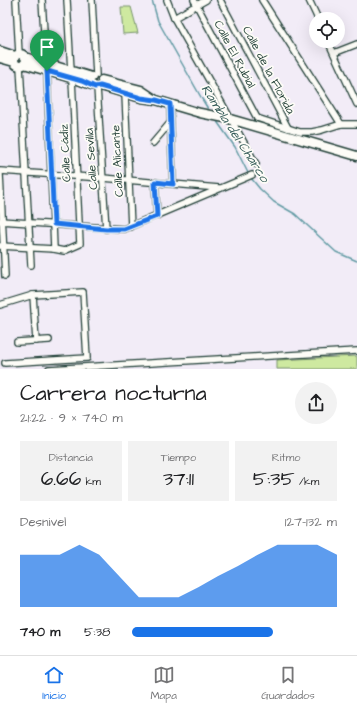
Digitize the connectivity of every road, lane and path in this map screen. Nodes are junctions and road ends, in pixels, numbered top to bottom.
1 (16, 0) edge
2 (42, 0) edge
3 (67, 0) edge
4 (92, 0) edge
5 (167, 0) edge
6 (206, 0) edge
7 (220, 0) edge
8 (262, 0) edge
9 (309, 0) edge
10 (195, 3) edge
11 (315, 12) edge
12 (174, 18) junction
13 (357, 44) edge
14 (332, 48) edge
15 (0, 51) edge
16 (334, 53) junction
17 (0, 58) edge
18 (20, 60) junction
19 (46, 67) junction
20 (72, 75) junction
21 (97, 82) junction
22 (125, 94) junction
23 (156, 100) junction
24 (170, 104) junction
25 (357, 104) edge
26 (257, 118) junction
27 (228, 119) junction
28 (170, 123) junction
29 (341, 124) junction
30 (357, 124) edge
31 (250, 126) junction
32 (288, 128) junction
33 (153, 143) dead end
34 (357, 156) edge
35 (256, 164) dead end
36 (0, 171) edge
37 (26, 172) junction
38 (0, 174) edge
39 (51, 175) junction
40 (252, 175) dead end
41 (77, 176) junction
42 (103, 178) junction
43 (129, 180) junction
44 (155, 182) junction
45 (173, 184) junction
46 (220, 188) junction
47 (157, 216) junction
48 (1, 221) edge
49 (28, 223) junction
50 (54, 224) junction
51 (79, 227) junction
52 (131, 227) junction
53 (106, 229) junction
54 (2, 246) edge
55 (29, 248) junction
56 (54, 249) junction
57 (31, 265) dead end
58 (5, 276) dead end
59 (33, 295) junction
60 (0, 305) edge
61 (49, 340) dead end
62 (36, 341) junction
63 (17, 342) dead end
64 (357, 352) edge
65 (5, 363) dead end
66 (146, 366) edge
67 (97, 368) edge
68 (49, 369) edge

1 - 18 street
2 - 19 street
3 - 20 street, Calle Cádiz
4 - 21 street, Calle Sevilla
5 - 12 street
6 - 10 street
7 - 32 street, Calle de la Florida
8 - 29 street
9 - 11 street
10 - 12 street
10 - 26 street, Calle El Rubial
12 - 27 street
13 - 16 street
14 - 16 street
15 - 18 main road
16 - 25 street
17 - 18 main road
18 - 19 main road
18 - 37 street
19 - 20 main road
19 - 39 street
20 - 21 main road
20 - 41 street, Calle Cádiz
21 - 22 main road
21 - 23 main road
21 - 42 street, Calle Sevilla
22 - 23 main road
22 - 43 street, Calle Alicante
23 - 24 main road
24 - 27 main road
24 - 28 street
26 - 31 street
26 - 32 street
27 - 31 main road
27 - 35 street
28 - 33 street
28 - 45 street
29 - 30 street
29 - 32 street
31 - 34 main road
36 - 37 street
37 - 39 street
37 - 49 street
38 - 48 street
39 - 41 street
39 - 50 street
40 - 46 street
41 - 42 street
41 - 51 street, Calle Cádiz
42 - 43 street
42 - 53 street, Calle Sevilla
43 - 44 street
43 - 52 street, Calle Alicante
44 - 45 street
44 - 47 street
45 - 46 street
46 - 47 street
47 - 52 street
48 - 49 street
48 - 54 street
49 - 50 street
49 - 55 street
50 - 51 street
50 - 56 street
51 - 53 street
51 - 56 street, Calle Cádiz
52 - 53 street
54 - 55 street
54 - 58 street
55 - 56 street
55 - 57 street
59 - 60 street
59 - 62 street
59 - 65 street
61 - 62 street
62 - 63 street
64 - 66 street
66 - 67 street
67 - 68 street

